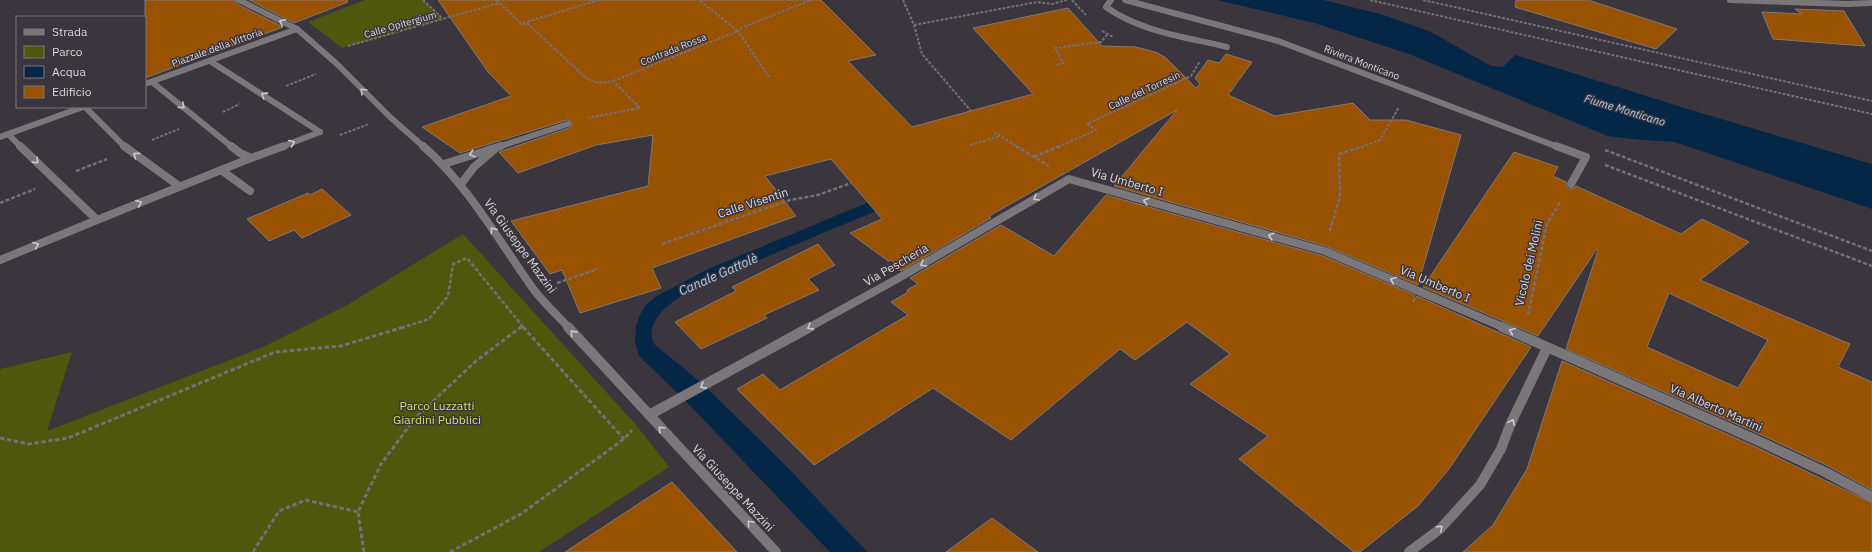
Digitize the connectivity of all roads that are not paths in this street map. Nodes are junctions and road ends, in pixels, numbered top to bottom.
1 (239, 0) edge
2 (1111, 0) edge
3 (1125, 0) edge
4 (1730, 0) edge
5 (1872, 3) edge
6 (297, 29) junction
7 (1227, 47) dead end
8 (210, 61) junction
9 (152, 82) junction
10 (146, 84) edge
11 (81, 108) edge
12 (85, 108) edge
13 (568, 124) road end
14 (8, 134) junction
15 (0, 137) edge
16 (500, 146) junction
17 (251, 158) junction
18 (444, 164) junction
19 (221, 170) junction
20 (1069, 179) joint
21 (461, 184) junction
22 (1571, 184) road end
23 (179, 186) junction
24 (250, 191) dead end
25 (96, 220) junction
26 (0, 260) edge
27 (1547, 348) junction
28 (652, 419) junction
29 (1872, 497) edge
30 (776, 552) edge
31 (1409, 552) edge

6 -> 1 street, Via Giuseppe Mazzini
2 - 7 street
3 - 22 street, Riviera Monticano
4 - 5 street
6 - 8 street, Piazzale della Vittoria
18 -> 6 street, Via Giuseppe Mazzini
8 - 9 street, Piazzale della Vittoria
17 -> 8 street
9 - 10 street, Piazzale della Vittoria
9 -> 17 street
11 - 14 street
23 -> 12 street
13 - 16 street
14 - 15 street
14 -> 25 street
16 -> 18 street
16 - 21 street
17 - 19 street
18 - 21 street, Via Giuseppe Mazzini
19 - 23 street
19 - 24 street
27 -> 20 street, Via Umberto I
20 -> 28 street, Via Pescheria
28 -> 21 street, Via Giuseppe Mazzini
25 -> 23 street
26 -> 25 street
27 - 29 street, Via Alberto Martini
31 -> 27 street
30 -> 28 street, Via Giuseppe Mazzini

